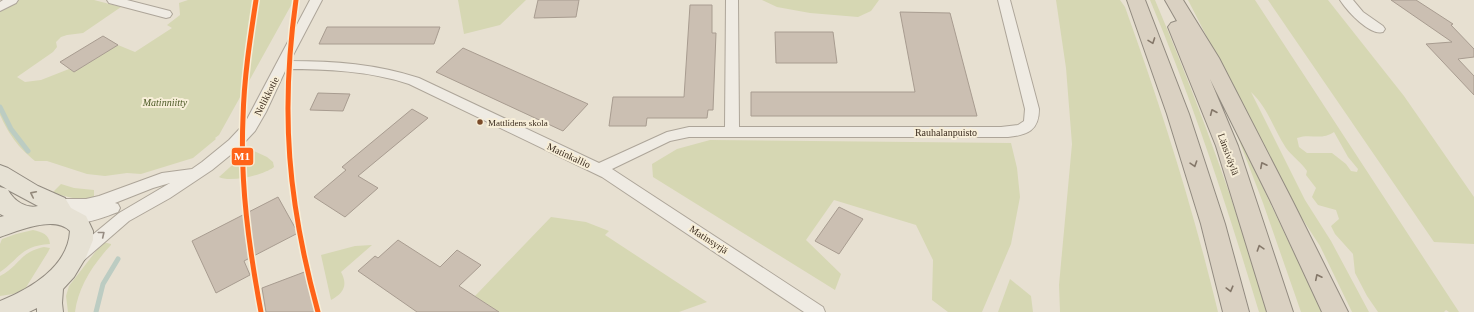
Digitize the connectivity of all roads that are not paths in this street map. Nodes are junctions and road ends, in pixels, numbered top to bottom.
1 (12, 0) edge
2 (113, 0) edge
3 (316, 0) edge
4 (732, 0) edge
5 (1004, 0) edge
6 (1136, 0) edge
7 (1168, 0) edge
8 (1174, 0) edge
9 (1346, 0) edge
10 (0, 7) edge
11 (166, 14) dead end
12 (1379, 29) dead end
13 (283, 64) junction
14 (732, 132) junction
15 (600, 169) junction
16 (0, 174) edge
17 (194, 174) junction
18 (0, 196) edge
19 (63, 212) junction
20 (28, 217) junction
21 (0, 227) edge
22 (73, 260) junction
23 (51, 285) junction
24 (2, 312) edge
25 (50, 312) edge
26 (817, 312) edge
27 (1236, 312) edge
28 (1280, 312) edge
29 (1334, 312) edge

1 - 10 street
2 - 11 street
3 - 13 street, Nelikkotie
4 - 14 street
5 - 14 street, Rauhalanpuisto
6 -> 27 highway
28 -> 7 highway, Länsiväylä
29 -> 8 highway
9 - 12 street
13 - 15 street, Matinkallio
13 - 17 street, Nelikkotie
14 - 15 street, Matinkallio
15 - 26 street, Matinsyrjä
19 -> 16 main road
17 - 19 street, Nelikkotie
22 -> 17 street, Nelikkotie
18 - 20 main road
19 - 20 main road
19 - 22 main road
20 - 21 main road
22 - 23 main road
23 - 24 main road
23 - 25 main road

